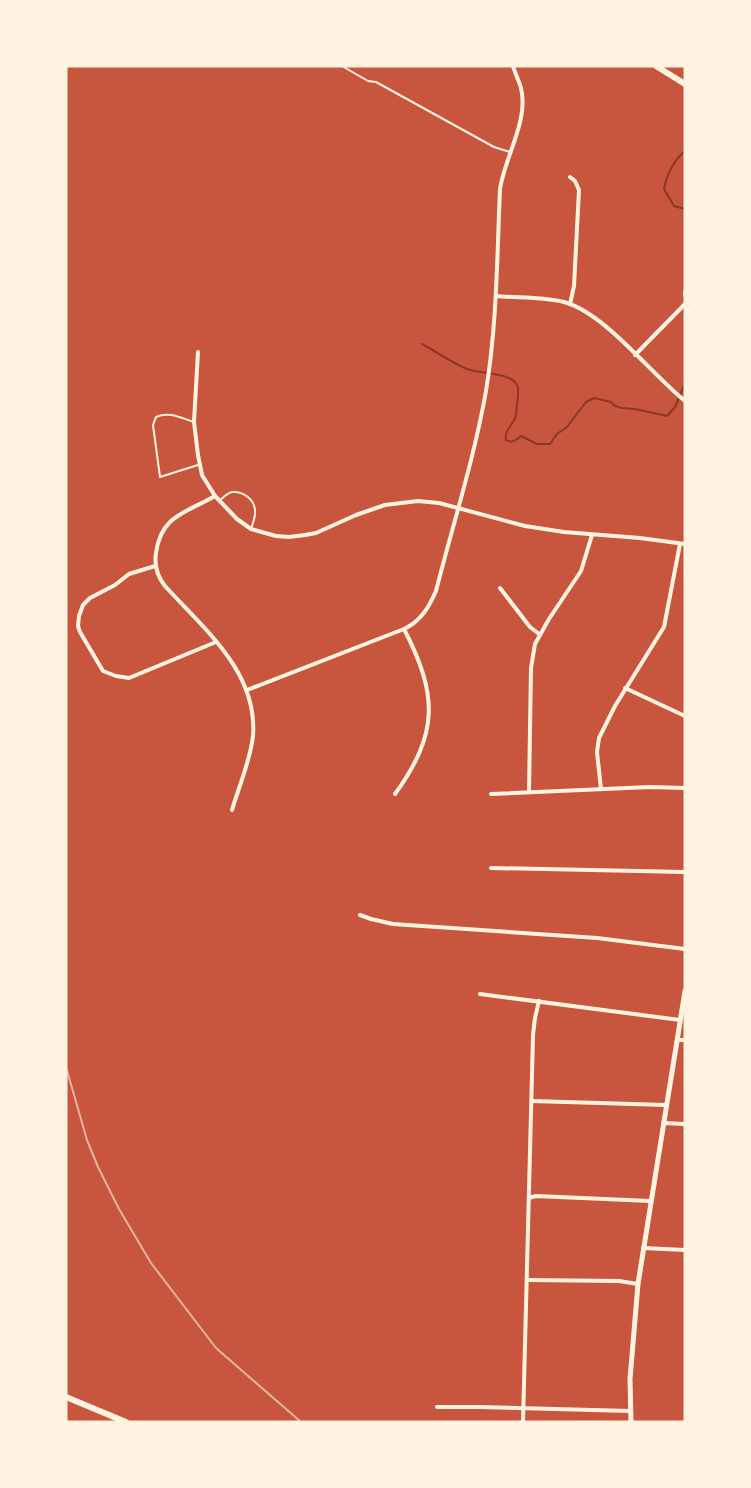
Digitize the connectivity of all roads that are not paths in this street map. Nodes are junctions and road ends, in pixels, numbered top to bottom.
1 (342, 66) edge
2 (512, 66) edge
3 (656, 66) edge
4 (685, 84) edge
5 (510, 152) junction
6 (570, 177) dead end
7 (496, 296) junction
8 (570, 304) junction
9 (685, 304) edge
10 (198, 352) dead end
11 (635, 354) junction
12 (685, 401) edge
13 (194, 422) junction
14 (200, 465) junction
15 (215, 496) junction
16 (219, 501) junction
17 (459, 508) junction
18 (251, 529) junction
19 (592, 535) junction
20 (682, 544) edge
21 (155, 566) junction
22 (500, 588) dead end
23 (404, 630) junction
24 (539, 634) junction
25 (216, 642) junction
26 (626, 688) junction
27 (247, 690) junction
28 (685, 716) edge
29 (685, 788) edge
30 (601, 789) junction
31 (529, 792) junction
32 (395, 794) dead end
33 (491, 794) dead end
34 (232, 810) dead end
35 (491, 868) dead end
36 (685, 872) edge
37 (360, 915) dead end
38 (685, 949) edge
39 (685, 991) edge
40 (480, 994) dead end
41 (539, 1001) junction
42 (680, 1020) junction
43 (677, 1040) junction
44 (685, 1040) edge
45 (532, 1101) junction
46 (666, 1105) junction
47 (663, 1123) junction
48 (685, 1124) edge
49 (529, 1198) junction
50 (650, 1201) junction
51 (643, 1248) junction
52 (685, 1250) edge
53 (527, 1280) junction
54 (638, 1284) junction
55 (66, 1397) edge
56 (437, 1407) dead end
57 (524, 1409) junction
58 (630, 1411) junction
59 (126, 1422) edge
60 (523, 1422) edge
61 (631, 1422) edge

1 - 5 lane
2 - 5 street
3 - 4 main road
5 - 7 street
6 - 8 street
7 - 8 street
7 - 17 street
8 - 11 street
9 - 11 street
10 - 13 street
11 - 12 street
13 - 14 street
13 - 14 lane
14 - 15 street
15 - 16 street
15 - 21 street
16 - 18 street
16 - 18 lane
17 - 18 street
17 - 19 street
17 - 23 street
19 - 20 street
19 - 24 street
20 - 26 street
21 - 25 street
21 - 25 street
22 - 24 street
23 - 27 street
23 - 32 street
24 - 31 street
25 - 27 street
26 - 28 street
26 - 30 street
27 - 34 street
29 - 30 street
30 - 31 street
31 - 33 street
35 - 36 street
37 - 38 street
39 - 42 street
40 - 41 street
41 - 42 street
41 - 45 street
42 - 43 street
43 - 44 street
43 - 46 street
45 - 46 street
45 - 49 street
46 - 47 street
47 - 48 street
47 - 50 street
49 - 50 street
49 - 53 street
50 - 51 street
51 - 52 street
51 - 54 street
53 - 54 street
53 - 57 street
54 - 58 street
55 - 59 main road
56 - 57 street
57 - 58 street
57 - 60 street
58 - 61 street

